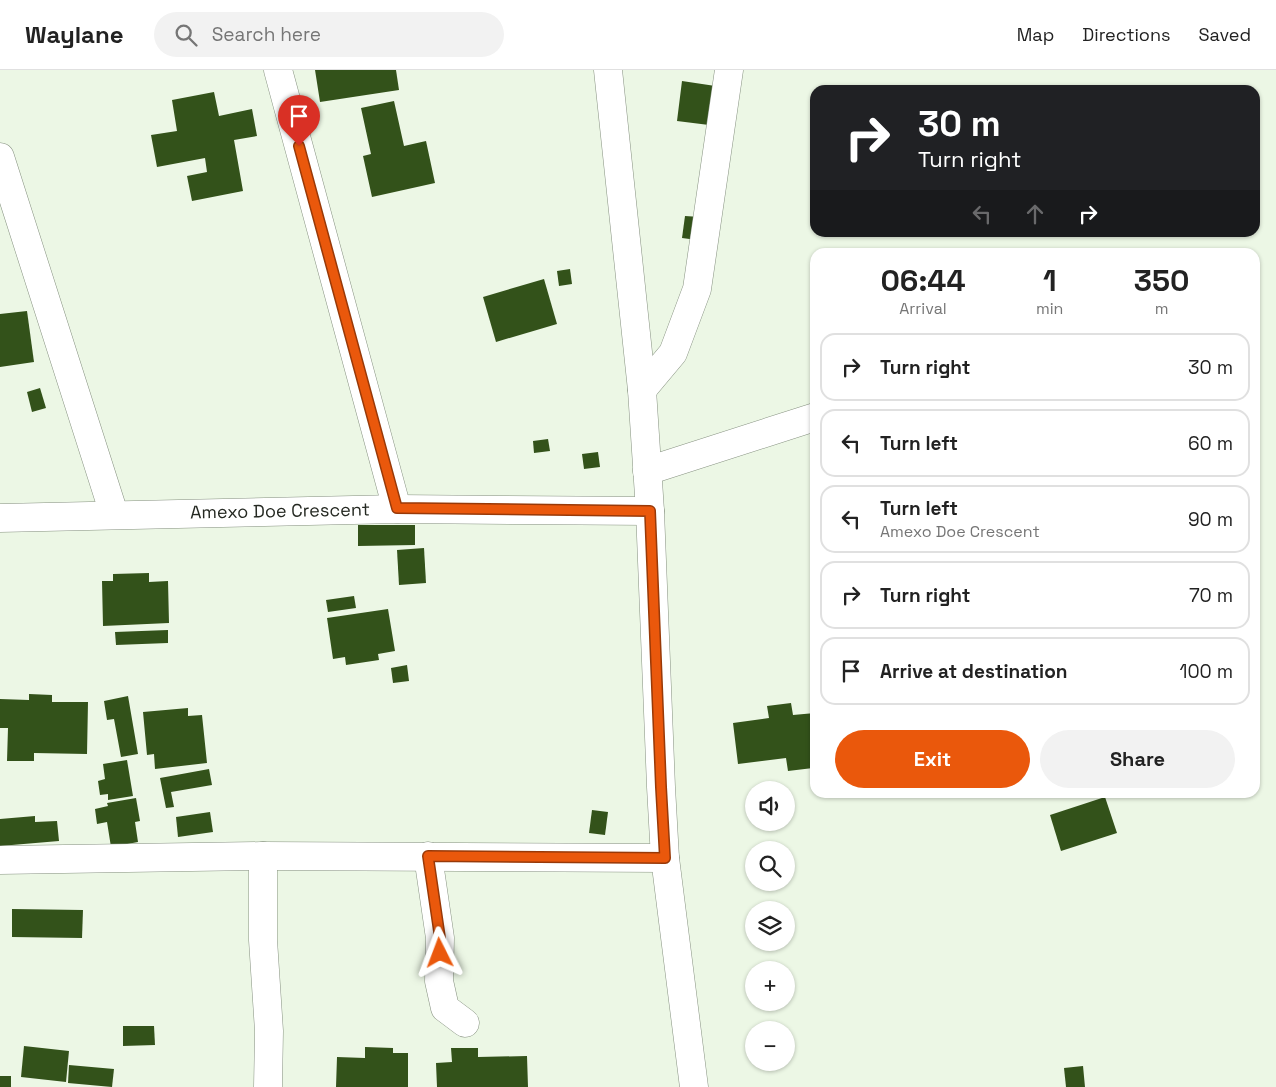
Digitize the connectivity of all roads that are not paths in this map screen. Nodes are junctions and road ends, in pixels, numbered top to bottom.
1 (278, 70) edge
2 (608, 70) edge
3 (729, 70) edge
4 (0, 157) edge
5 (642, 390) junction
6 (810, 419) edge
7 (648, 471) junction
8 (397, 508) junction
9 (650, 511) junction
10 (114, 514) junction
11 (0, 518) edge
12 (263, 856) junction
13 (428, 856) junction
14 (665, 858) junction
15 (0, 860) edge
16 (464, 1023) dead end
17 (268, 1087) edge
18 (694, 1087) edge

1 - 8 street
2 - 5 street
3 - 5 street
4 - 10 street
5 - 7 street
6 - 7 street
7 - 9 street
8 - 9 street, Amexo Doe Crescent
8 - 10 street, Amexo Doe Crescent
9 - 14 street
10 - 11 street, Amexo Doe Crescent
12 - 13 street
12 - 15 street
12 - 17 street
13 - 14 street
13 - 16 street
14 - 18 street

